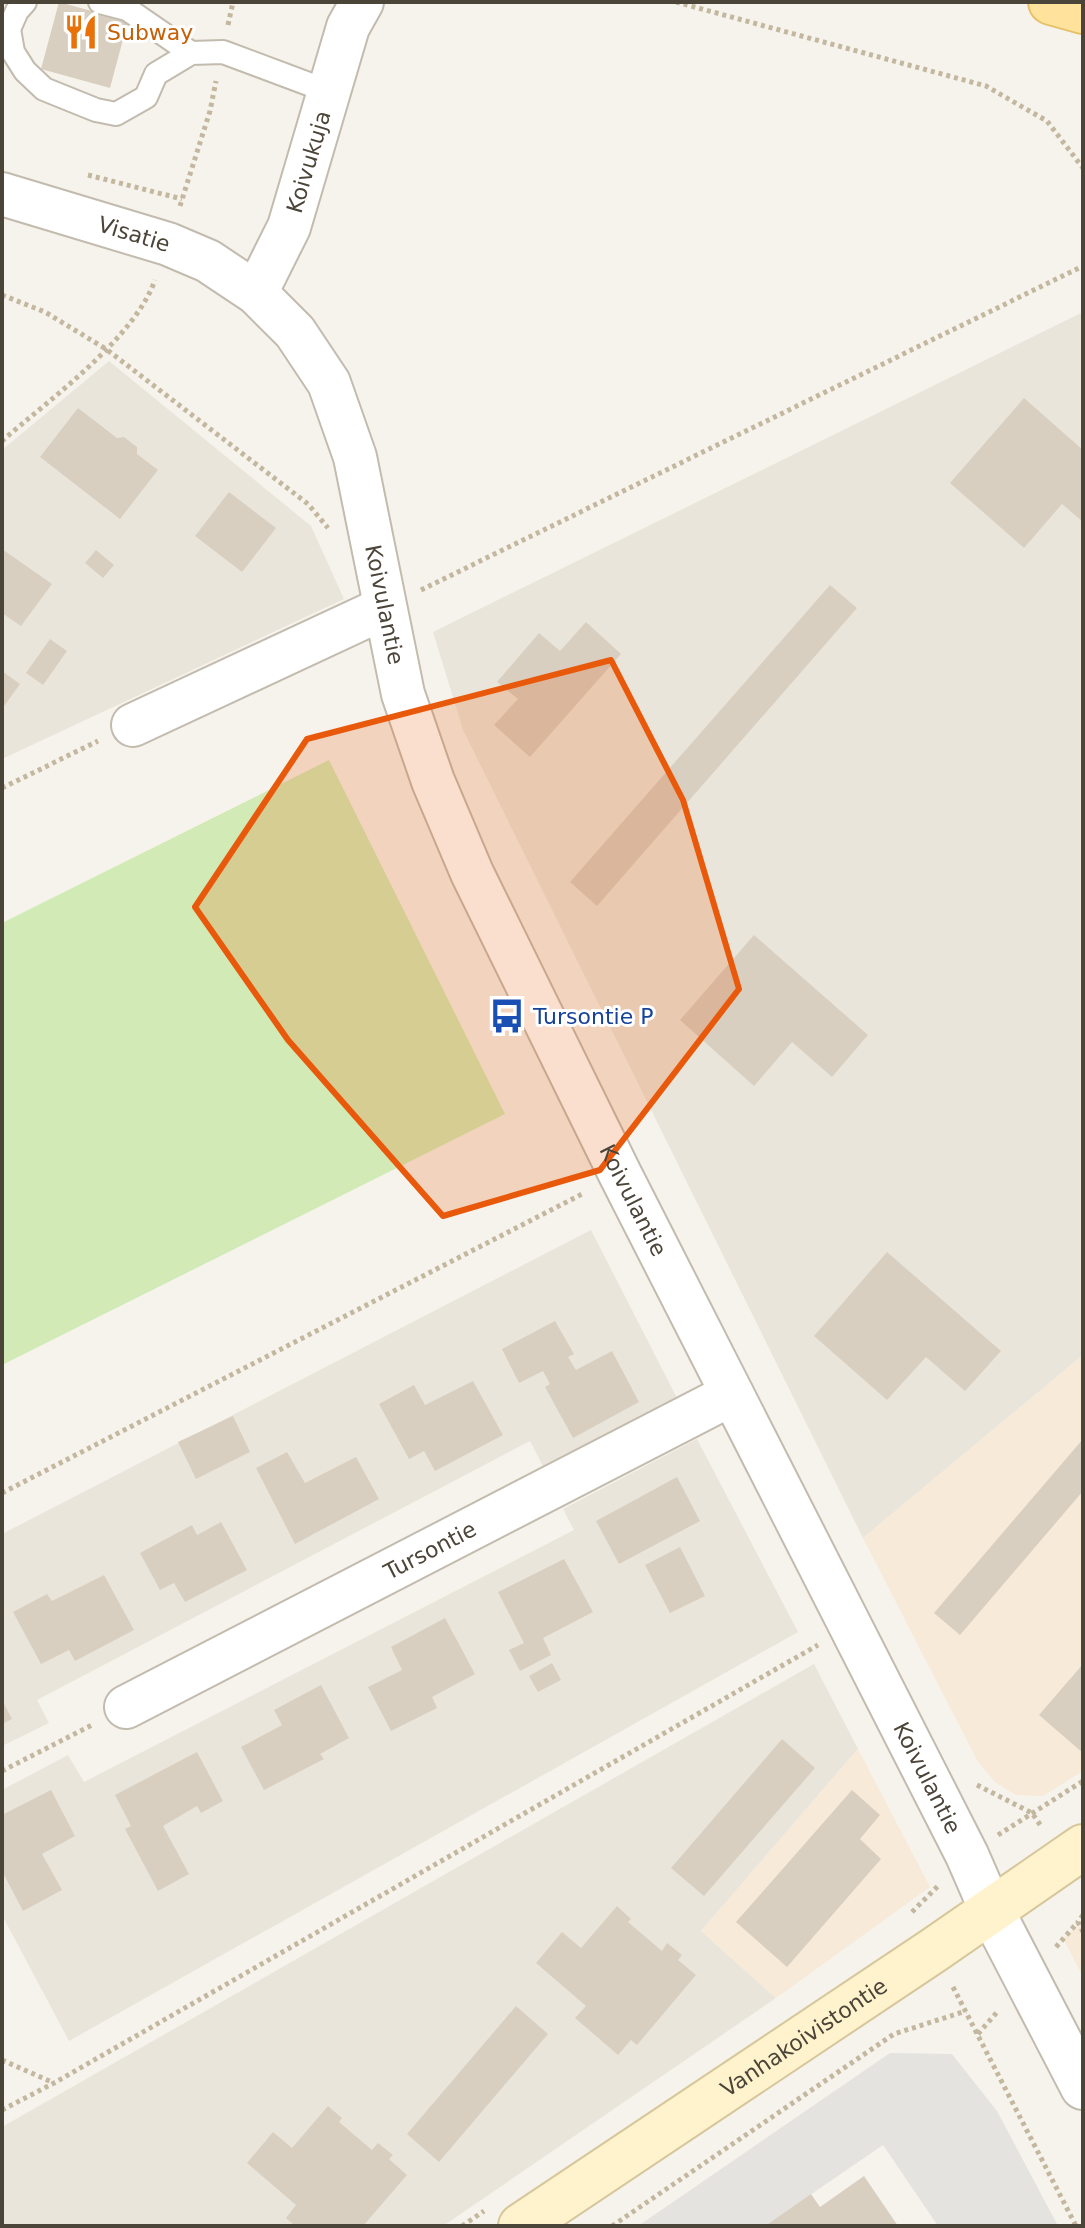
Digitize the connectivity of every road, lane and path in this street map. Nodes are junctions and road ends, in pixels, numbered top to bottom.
1 (25, 2) edge
2 (100, 2) edge
3 (676, 2) edge
4 (704, 2) edge
5 (1051, 2) edge
6 (701, 9) junction
7 (353, 10) edge
8 (1083, 11) edge
9 (191, 53) junction
10 (330, 92) junction
11 (1083, 168) edge
12 (2, 194) edge
13 (1083, 266) edge
14 (256, 293) junction
15 (2, 295) edge
16 (335, 536) dead end
17 (384, 608) junction
18 (133, 725) joint
19 (2, 788) edge
20 (620, 1174) junction
21 (732, 1394) junction
22 (2, 1493) edge
23 (850, 1626) junction
24 (126, 1707) joint
25 (2, 1771) edge
26 (976, 1784) dead end
27 (1073, 1854) edge
28 (991, 1910) junction
29 (912, 1912) dead end
30 (1083, 1915) edge
31 (1083, 1932) edge
32 (934, 1950) junction
33 (966, 2011) junction
34 (2, 2060) edge
35 (54, 2083) junction
36 (1083, 2087) edge
37 (2, 2110) edge
38 (521, 2226) edge
39 (612, 2226) edge
40 (1076, 2226) edge

1 - 9 lane
2 - 9 lane
3 - 6 path
4 - 6 path
5 - 8 main road
6 - 11 path
7 - 10 street, Koivukuja
9 - 10 lane
10 - 14 street, Koivukuja
12 - 14 street, Visatie
13 - 17 path
14 - 17 street, Koivulantie
15 - 16 path
17 - 18 street
17 - 20 street, Koivulantie
18 - 19 path
20 - 21 street, Koivulantie
20 - 22 path
21 - 23 street, Koivulantie
21 - 24 street, Tursontie
23 - 28 street, Koivulantie
23 - 35 path
24 - 25 path
26 - 27 path
27 - 28 main road, Vanhakoivistontie
28 - 32 main road, Vanhakoivistontie
28 - 36 street, Koivulantie
29 - 32 path
30 - 31 path
32 - 33 path
32 - 38 main road, Vanhakoivistontie
33 - 39 path
33 - 40 path
34 - 35 path
35 - 37 path

